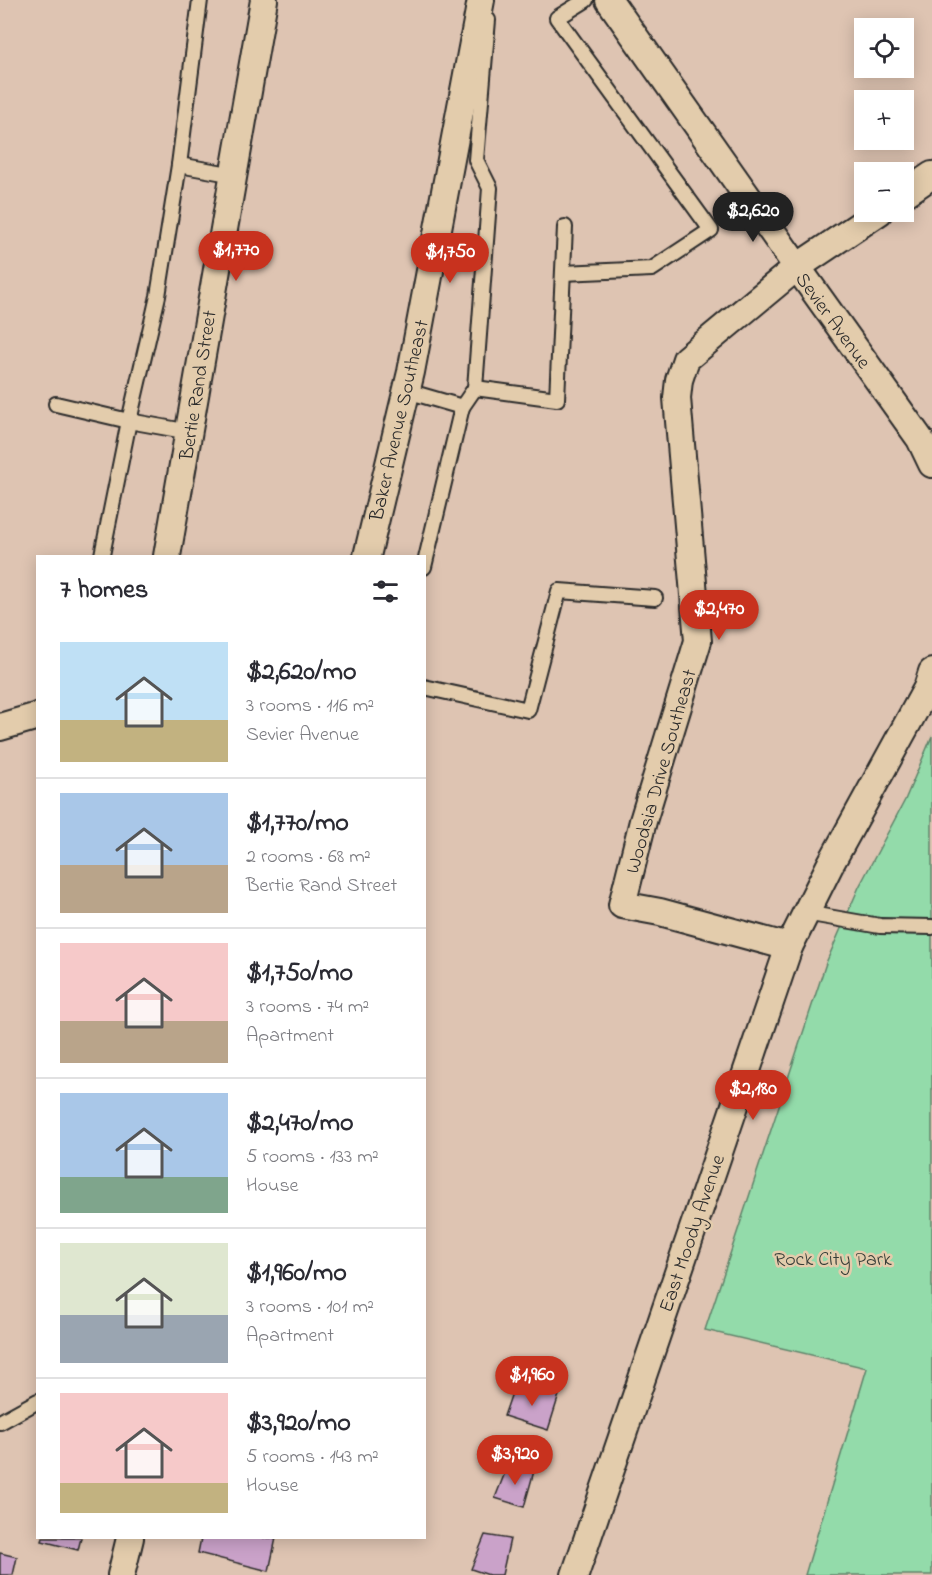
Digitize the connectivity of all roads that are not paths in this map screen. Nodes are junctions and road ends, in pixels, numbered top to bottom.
1 (200, 0) edge
2 (264, 0) edge
3 (481, 0) edge
4 (490, 0) edge
5 (586, 0) edge
6 (609, 0) edge
7 (179, 165) junction
8 (235, 175) junction
9 (932, 176) edge
10 (914, 188) edge
11 (864, 222) edge
12 (565, 227) dead end
13 (797, 267) junction
14 (563, 273) junction
15 (475, 388) junction
16 (407, 391) junction
17 (56, 404) dead end
18 (462, 407) junction
19 (129, 421) junction
20 (190, 432) junction
21 (932, 465) edge
22 (102, 555) edge
23 (167, 555) edge
24 (367, 555) edge
25 (426, 559) edge
26 (655, 598) dead end
27 (932, 672) edge
28 (426, 687) edge
29 (36, 717) edge
30 (0, 727) edge
31 (805, 913) junction
32 (932, 927) edge
33 (789, 947) junction
34 (36, 1402) edge
35 (0, 1422) edge
36 (130, 1539) edge
37 (121, 1575) edge
38 (575, 1575) edge

1 - 7 lane
2 - 8 street, Bertie Rand Street
3 - 16 street, Baker Avenue Southeast
4 - 15 lane
5 - 14 lane
6 - 13 street, Sevier Avenue
7 - 8 lane
7 - 19 lane
8 - 20 street, Bertie Rand Street
9 - 10 street
11 - 13 street
12 - 14 lane
13 - 21 street, Sevier Avenue
13 - 33 street, Woodsia Drive Southeast
14 - 15 lane
15 - 18 lane
16 - 18 lane
16 - 24 street, Baker Avenue Southeast
17 - 19 lane
18 - 25 lane
19 - 20 lane
19 - 22 lane
20 - 23 street, Bertie Rand Street
26 - 28 lane
27 - 31 street, East Moody Avenue
29 - 30 street
31 - 32 lane
31 - 33 street, East Moody Avenue
33 - 38 street, East Moody Avenue
34 - 35 lane
36 - 37 street

